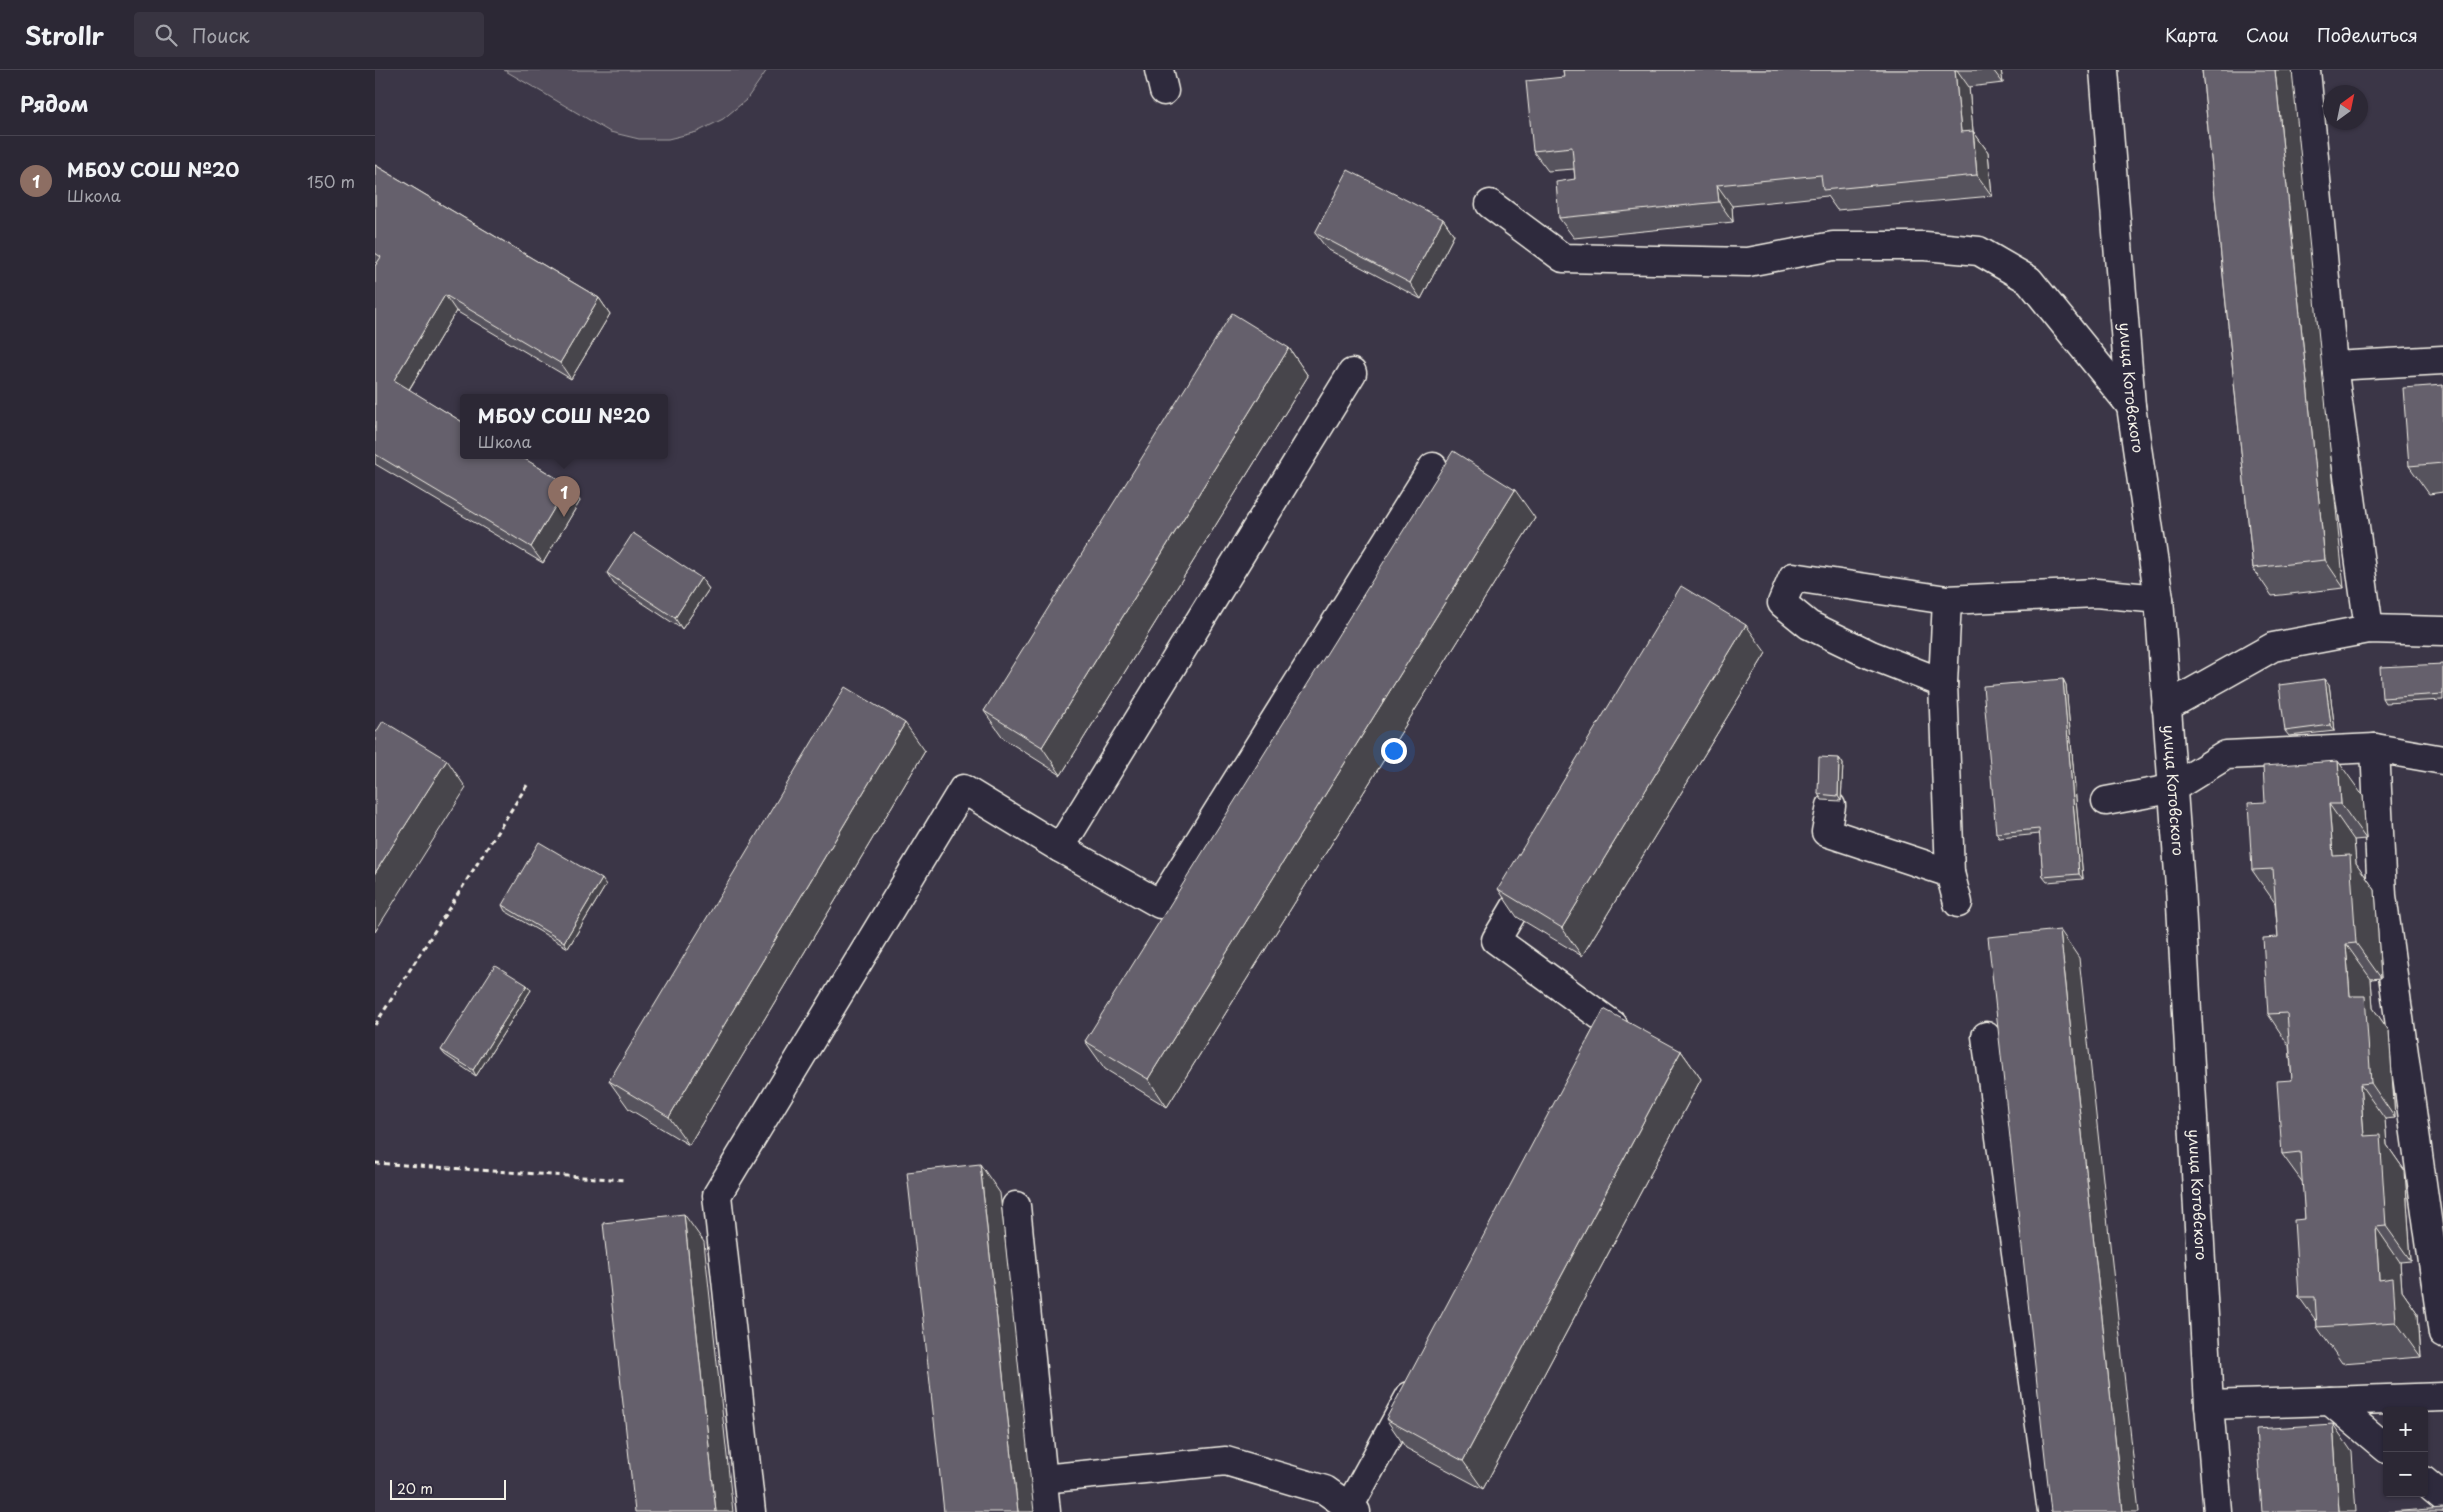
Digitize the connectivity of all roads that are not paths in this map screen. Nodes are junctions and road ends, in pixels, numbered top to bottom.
1 (2105, 70) edge
2 (2306, 70) edge
3 (1490, 204) dead end
4 (2443, 360) edge
5 (2333, 366) junction
6 (1352, 373) dead end
7 (2131, 406) junction
8 (1433, 467) dead end
9 (2159, 599) junction
10 (1947, 600) junction
11 (2369, 629) junction
12 (2443, 631) edge
13 (1943, 683) junction
14 (2167, 707) junction
15 (2375, 748) junction
16 (2443, 760) edge
17 (2171, 789) junction
18 (2105, 800) dead end
19 (1831, 806) edge
20 (1060, 848) junction
21 (1546, 854) edge
22 (1950, 873) junction
23 (1958, 903) dead end
24 (1986, 1036) dead end
25 (1589, 1069) edge
26 (1017, 1206) dead end
27 (2443, 1334) edge
28 (1421, 1376) edge
29 (2443, 1397) edge
30 (2330, 1401) junction
31 (2209, 1405) junction
32 (2383, 1446) edge
33 (1042, 1479) junction
34 (2428, 1484) edge
35 (2443, 1497) edge
36 (1353, 1510) edge
37 (751, 1512) edge
38 (1045, 1512) edge
39 (2053, 1512) edge
40 (2218, 1512) edge

1 - 7 street, улица Котовского
2 - 5 street
3 - 7 street
4 - 5 street
5 - 11 street
6 - 20 street
7 - 9 street, улица Котовского
8 - 20 street
9 - 10 street
9 - 14 street, улица Котовского
10 - 13 street
10 - 13 street
11 - 12 street
11 - 14 street
13 - 22 street
14 - 17 street, улица Котовского
15 - 16 street
15 - 17 street
15 - 27 street
17 - 18 street
17 - 31 street, улица Котовского
19 - 22 street
20 - 37 street
21 - 25 street
22 - 23 street
24 - 39 street
26 - 33 street
28 - 36 street
29 - 30 street
30 - 31 street
30 - 32 street
31 - 40 street, улица Котовского
33 - 36 street
33 - 38 street
34 - 35 street

